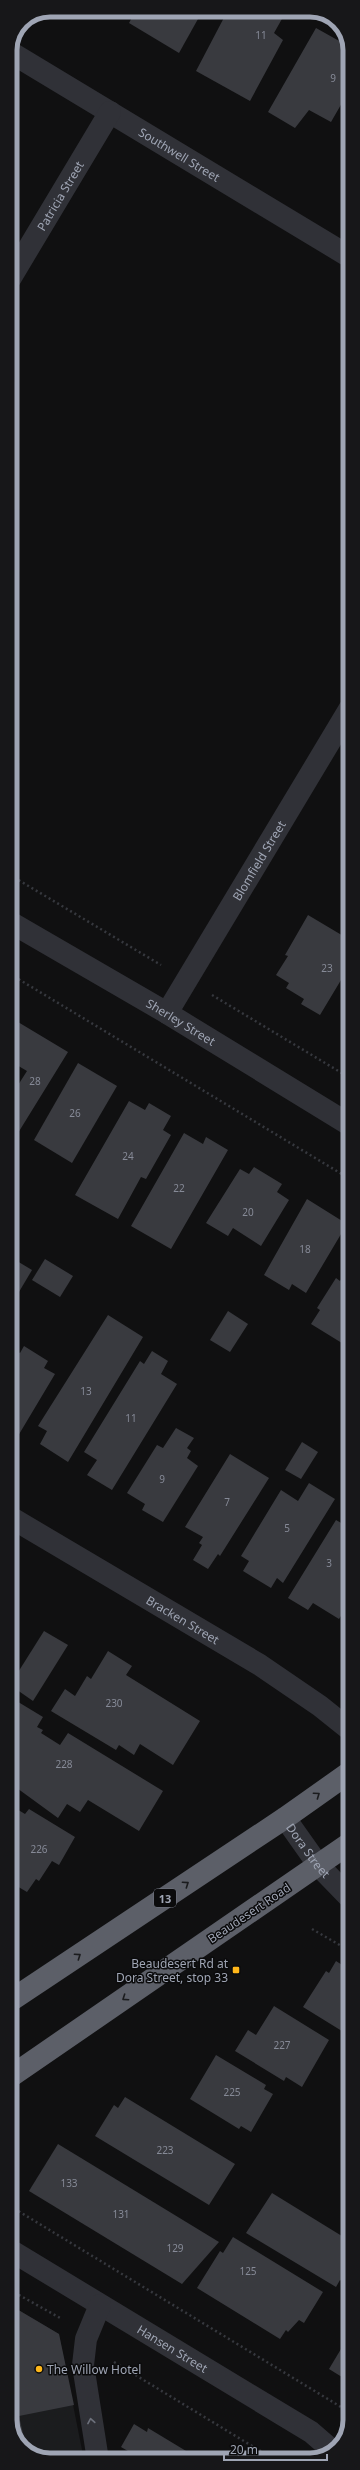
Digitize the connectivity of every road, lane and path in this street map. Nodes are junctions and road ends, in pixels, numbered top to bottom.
1 (17, 56) edge
2 (110, 112) junction
3 (343, 253) edge
4 (17, 267) edge
5 (343, 720) edge
6 (17, 879) edge
7 (17, 926) edge
8 (149, 958) dead end
9 (17, 978) edge
10 (220, 1001) dead end
11 (167, 1013) junction
12 (343, 1074) edge
13 (343, 1121) edge
14 (343, 1175) edge
15 (17, 1521) edge
16 (343, 1724) edge
17 (343, 1777) edge
18 (285, 1818) junction
19 (343, 1848) edge
20 (319, 1866) junction
21 (343, 1891) edge
22 (312, 1929) dead end
23 (343, 1947) edge
24 (17, 1996) edge
25 (17, 2073) edge
26 (17, 2210) edge
27 (17, 2254) edge
28 (17, 2294) edge
29 (100, 2305) junction
30 (64, 2321) dead end
31 (113, 2361) dead end
32 (343, 2409) edge
33 (329, 2447) edge
34 (97, 2453) edge
35 (264, 2453) edge

1 - 2 street, Southwell Street
2 - 3 street, Southwell Street
2 - 4 street, Patricia Street
5 - 11 street, Blomfield Street
6 - 8 path
7 - 11 street, Sherley Street
9 - 14 path
10 - 12 path
11 - 13 street, Sherley Street
15 - 16 street, Bracken Street
18 -> 17 highway, 13
18 - 20 street, Dora Street
24 -> 18 highway, 13
19 - 20 highway, Beaudesert Road
20 - 21 street, Dora Street
20 -> 25 highway, Beaudesert Road
22 - 23 path
26 - 32 path
27 - 29 street, Hansen Street
28 - 30 path
29 - 33 street, Hansen Street
34 -> 29 street
31 - 35 path

